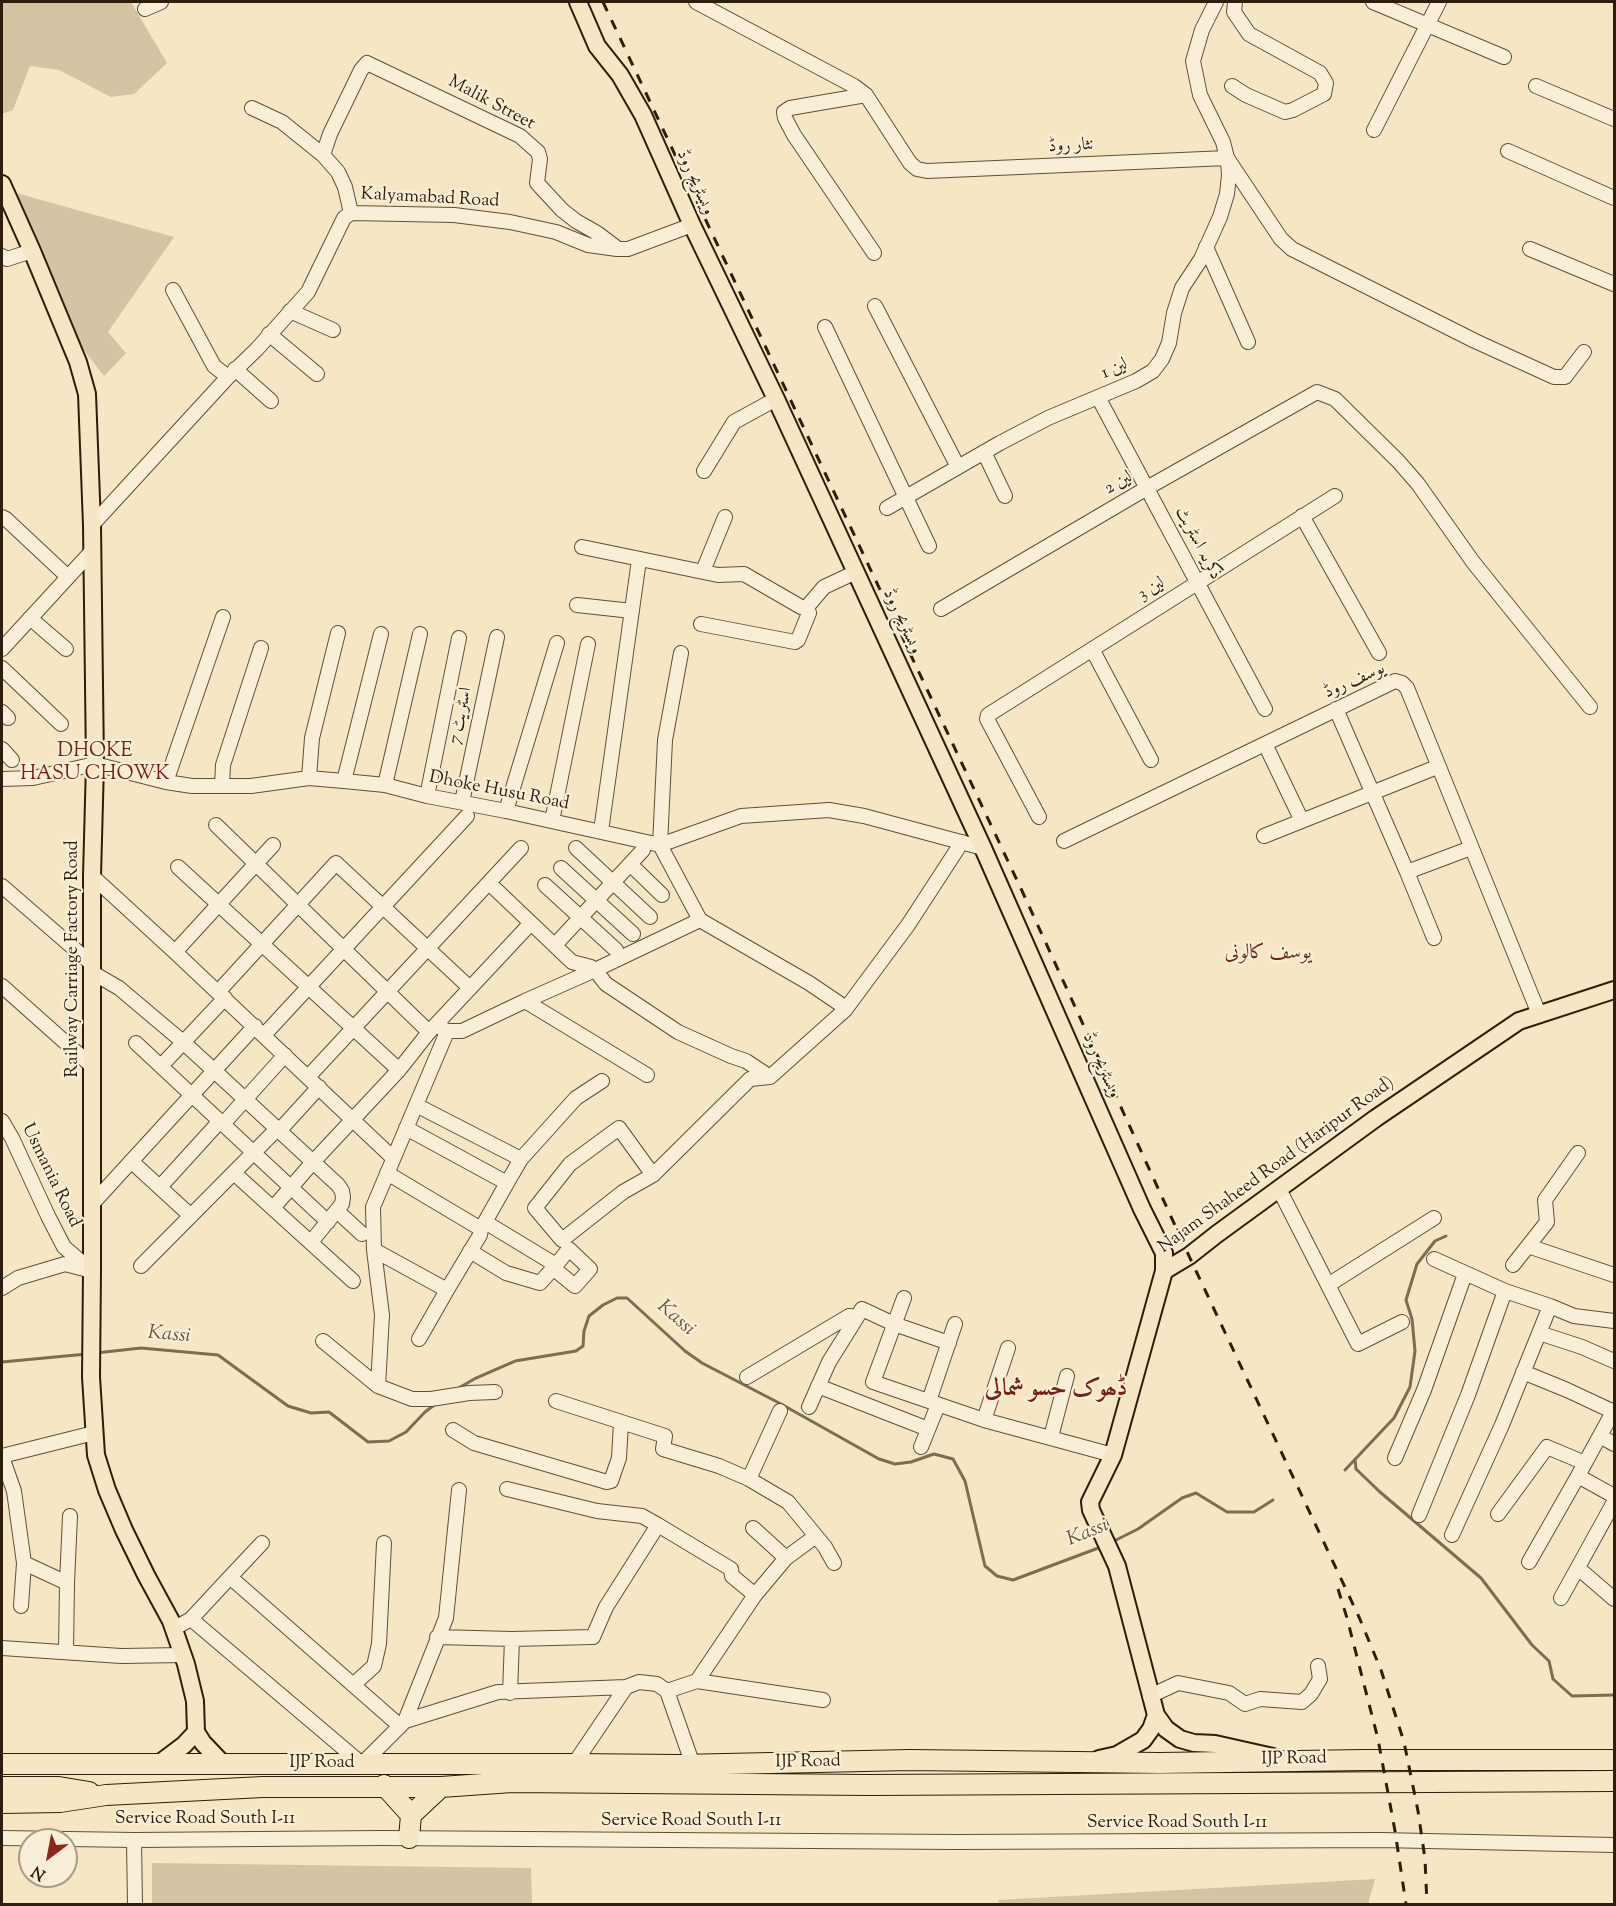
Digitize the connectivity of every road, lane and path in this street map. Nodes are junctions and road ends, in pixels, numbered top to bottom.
1 (161, 2) edge
2 (578, 2) edge
3 (696, 2) edge
4 (1215, 2) edge
5 (1235, 2) edge
6 (1373, 2) edge
7 (1439, 2) edge
8 (718, 7) edge
9 (145, 9) dead end
10 (1428, 25) junction
11 (1504, 57) dead end
12 (1232, 86) dead end
13 (1536, 86) dead end
14 (866, 95) junction
15 (252, 108) dead end
16 (1614, 119) edge
17 (1374, 130) dead end
18 (1508, 151) dead end
19 (323, 155) junction
20 (1227, 158) junction
21 (2, 184) edge
22 (1614, 198) edge
23 (351, 213) junction
24 (692, 225) junction
25 (1206, 247) junction
26 (617, 249) junction
27 (1530, 249) dead end
28 (32, 251) junction
29 (874, 253) dead end
30 (2, 256) edge
31 (1614, 284) edge
32 (172, 290) dead end
33 (875, 306) dead end
34 (290, 311) junction
35 (825, 327) dead end
36 (333, 330) dead end
37 (269, 334) junction
38 (1248, 342) dead end
39 (1584, 352) dead end
40 (232, 373) junction
41 (317, 374) dead end
42 (1098, 397) junction
43 (776, 399) junction
44 (271, 401) dead end
45 (984, 452) junction
46 (958, 467) junction
47 (704, 471) dead end
48 (1147, 488) junction
49 (1335, 495) dead end
50 (1005, 496) dead end
51 (906, 497) junction
52 (887, 508) dead end
53 (1302, 516) junction
54 (2, 517) edge
55 (725, 517) dead end
56 (92, 525) junction
57 (929, 546) dead end
58 (582, 547) dead end
59 (92, 551) junction
60 (639, 560) junction
61 (703, 571) junction
62 (856, 572) junction
63 (68, 577) junction
64 (1197, 582) junction
65 (577, 605) dead end
66 (807, 607) junction
67 (941, 609) dead end
68 (632, 611) junction
69 (223, 617) dead end
70 (30, 618) junction
71 (701, 624) dead end
72 (338, 633) dead end
73 (381, 634) dead end
74 (420, 634) dead end
75 (496, 636) dead end
76 (459, 638) dead end
77 (557, 643) dead end
78 (588, 644) dead end
79 (261, 648) dead end
80 (2, 649) edge
81 (66, 649) dead end
82 (1092, 649) junction
83 (681, 653) dead end
84 (1379, 653) dead end
85 (2, 668) edge
86 (1590, 707) dead end
87 (1265, 709) dead end
88 (1336, 709) junction
89 (62, 724) dead end
90 (1265, 744) junction
91 (2, 749) edge
92 (12, 760) dead end
93 (1151, 760) dead end
94 (94, 764) junction
95 (1437, 766) junction
96 (309, 778) junction
97 (2, 779) edge
98 (344, 781) junction
99 (166, 782) junction
100 (385, 785) junction
101 (222, 786) junction
102 (1372, 792) junction
103 (427, 796) junction
104 (462, 802) junction
105 (506, 811) junction
106 (467, 816) dead end
107 (1039, 817) dead end
108 (552, 821) junction
109 (1302, 821) junction
110 (216, 825) dead end
111 (601, 831) junction
112 (1264, 836) dead end
113 (1064, 841) dead end
114 (962, 842) junction
115 (273, 845) dead end
116 (660, 845) junction
117 (521, 848) dead end
118 (983, 848) junction
119 (1471, 848) junction
120 (576, 849) dead end
121 (643, 850) dead end
122 (256, 864) junction
123 (630, 864) junction
124 (178, 867) dead end
125 (561, 868) dead end
126 (1407, 872) junction
127 (92, 876) junction
128 (489, 883) junction
129 (613, 883) junction
130 (545, 885) dead end
131 (2, 886) edge
132 (662, 895) dead end
133 (596, 900) junction
134 (219, 904) junction
135 (298, 905) junction
136 (384, 906) junction
137 (650, 917) dead end
138 (580, 918) junction
139 (700, 920) junction
140 (531, 923) junction
141 (633, 934) dead end
142 (1434, 938) dead end
143 (262, 944) junction
144 (555, 945) junction
145 (428, 948) junction
146 (344, 949) junction
147 (616, 950) dead end
148 (176, 951) junction
149 (93, 969) junction
150 (595, 970) junction
151 (2, 986) edge
152 (309, 987) junction
153 (470, 988) junction
154 (1614, 990) edge
155 (388, 992) junction
156 (222, 995) junction
157 (525, 1001) junction
158 (846, 1008) junction
159 (1539, 1014) junction
160 (354, 1028) junction
161 (437, 1029) junction
162 (259, 1031) junction
163 (183, 1042) junction
164 (136, 1043) dead end
165 (285, 1055) junction
166 (161, 1066) junction
167 (93, 1067) junction
168 (399, 1070) junction
169 (215, 1071) junction
170 (647, 1075) dead end
171 (308, 1077) junction
172 (770, 1077) junction
173 (602, 1081) dead end
174 (319, 1087) junction
175 (192, 1095) junction
176 (246, 1100) junction
177 (416, 1105) junction
178 (353, 1119) junction
179 (221, 1123) junction
180 (3, 1127) edge
181 (406, 1128) junction
182 (278, 1130) junction
183 (254, 1153) junction
184 (1578, 1153) dead end
185 (393, 1158) junction
186 (521, 1159) junction
187 (131, 1161) junction
188 (313, 1162) junction
189 (234, 1173) junction
190 (387, 1173) junction
191 (653, 1175) junction
192 (507, 1183) junction
193 (160, 1187) junction
194 (291, 1188) junction
195 (1279, 1188) junction
196 (93, 1203) junction
197 (273, 1208) junction
198 (191, 1216) junction
199 (333, 1216) junction
200 (1434, 1218) dead end
201 (483, 1226) junction
202 (362, 1234) dead end
203 (311, 1242) junction
204 (1528, 1246) junction
205 (374, 1250) junction
206 (470, 1251) junction
207 (1434, 1259) dead end
208 (1513, 1265) dead end
209 (141, 1266) dead end
210 (1164, 1270) junction
211 (92, 1271) junction
212 (1466, 1274) junction
213 (1614, 1275) edge
214 (353, 1281) dead end
215 (1328, 1285) junction
216 (2, 1288) edge
217 (447, 1290) junction
218 (1505, 1291) junction
219 (904, 1298) dead end
220 (1550, 1306) junction
221 (857, 1317) junction
222 (1614, 1321) edge
223 (1402, 1322) dead end
224 (894, 1324) junction
225 (955, 1324) dead end
226 (1539, 1333) junction
227 (419, 1339) dead end
228 (322, 1341) dead end
229 (949, 1343) junction
230 (1008, 1348) dead end
231 (1614, 1361) edge
232 (1523, 1372) junction
233 (1067, 1376) dead end
234 (747, 1377) dead end
235 (873, 1382) junction
236 (378, 1386) junction
237 (818, 1386) junction
238 (495, 1392) dead end
239 (556, 1401) dead end
240 (862, 1403) junction
241 (934, 1403) junction
242 (809, 1407) dead end
243 (780, 1411) dead end
244 (1614, 1411) edge
245 (984, 1420) junction
246 (621, 1423) junction
247 (928, 1429) junction
248 (453, 1430) dead end
249 (94, 1433) junction
250 (1600, 1436) junction
251 (1051, 1437) junction
252 (1614, 1444) edge
253 (921, 1447) dead end
254 (1113, 1455) junction
255 (2, 1456) edge
256 (1395, 1458) dead end
257 (1585, 1463) junction
258 (1578, 1476) junction
259 (749, 1479) junction
260 (507, 1489) dead end
261 (459, 1490) dead end
262 (8, 1493) edge
263 (1614, 1496) edge
264 (1614, 1502) edge
265 (1498, 1514) dead end
266 (1419, 1515) dead end
267 (70, 1516) dead end
268 (656, 1528) junction
269 (753, 1528) dead end
270 (1452, 1534) dead end
271 (816, 1536) junction
272 (262, 1543) dead end
273 (384, 1543) dead end
274 (786, 1558) junction
275 (1529, 1562) dead end
276 (24, 1563) junction
277 (834, 1563) dead end
278 (1578, 1568) junction
279 (230, 1577) junction
280 (67, 1583) junction
281 (755, 1595) junction
282 (1561, 1598) dead end
283 (1614, 1599) edge
284 (21, 1606) dead end
285 (191, 1619) junction
286 (174, 1629) junction
287 (437, 1637) junction
288 (512, 1639) junction
289 (2, 1648) edge
290 (66, 1651) junction
291 (183, 1655) junction
292 (1318, 1666) dead end
293 (697, 1681) junction
294 (353, 1685) junction
295 (626, 1687) junction
296 (668, 1691) junction
297 (510, 1693) junction
298 (1150, 1696) junction
299 (823, 1700) dead end
300 (1156, 1715) junction
301 (402, 1724) junction
302 (196, 1732) junction
303 (1286, 1760) junction
304 (1614, 1760) edge
305 (871, 1762) junction
306 (160, 1763) junction
307 (1079, 1763) junction
308 (2, 1764) edge
309 (224, 1764) junction
310 (362, 1764) junction
311 (574, 1764) junction
312 (693, 1765) junction
313 (1614, 1781) edge
314 (384, 1785) junction
315 (870, 1785) junction
316 (441, 1786) junction
317 (2, 1787) edge
318 (106, 1795) junction
319 (2, 1803) edge
320 (411, 1815) junction
321 (2, 1838) edge
322 (409, 1838) junction
323 (134, 1840) junction
324 (1614, 1845) edge
325 (135, 1905) edge

1 - 9 street
2 - 24 main road, ویسٹریج روڈ
3 - 8 street
4 - 20 street
5 - 12 street
6 - 10 street
7 - 10 street
8 - 14 street
10 - 11 street
10 - 17 street
13 - 16 street
14 - 20 street, نثار روڈ
14 - 29 street
15 - 19 street
18 - 22 street
19 - 23 street
19 - 26 street, Malik Street
20 - 25 street, لین 1
20 - 39 street
21 - 28 main road, Railway Carriage Factory Road
23 - 26 street, Kalyamabad Road
23 - 34 street, Kalyamabad Road
24 - 26 street, Kalyamabad Road
24 - 43 main road, ویسٹریج روڈ
25 - 38 street
25 - 42 street, لین 1
27 - 31 street
28 - 30 street
28 - 56 main road, Railway Carriage Factory Road
32 - 40 street
33 - 46 street
34 - 36 street
34 - 37 street, Kalyamabad Road
35 - 51 street
37 - 40 street, Kalyamabad Road
37 - 41 street
40 - 44 street
40 - 56 street, Kalyamabad Road
42 - 45 street, لین 1
42 - 48 street, ذکریہ اسٹریٹ
43 - 47 street
43 - 62 main road, ویسٹریج روڈ
45 - 46 street, لین 1
45 - 50 street
46 - 51 street, لین 1
48 - 64 street, ذکریہ اسٹریٹ
48 - 67 street, لین 2
48 - 86 street, لین 2
49 - 53 street, لین 3
51 - 52 street, لین 1
51 - 57 street
53 - 64 street, لین 3
53 - 84 street
54 - 63 street
55 - 61 street
56 - 59 main road, Railway Carriage Factory Road
58 - 60 street
59 - 63 street
59 - 94 main road, Railway Carriage Factory Road
60 - 61 street
60 - 68 street
61 - 66 street
62 - 66 street
62 - 118 main road, ویسٹریج روڈ
63 - 70 street
64 - 82 street, لین 3
64 - 87 street, ذکریہ اسٹریٹ
65 - 68 street
66 - 71 street
68 - 111 street
69 - 99 street
70 - 80 street
70 - 81 street
72 - 96 street
73 - 98 street
74 - 100 street
75 - 104 street, اسٹریٹ 7
76 - 103 street
77 - 105 street
78 - 108 street
79 - 101 street
82 - 93 street
82 - 107 street, لین 3
83 - 116 street
85 - 89 street
88 - 90 street, یوسف روڈ
88 - 95 street, یوسف روڈ
88 - 102 street
90 - 109 street
90 - 113 street, یوسف روڈ
91 - 92 street
94 - 97 street, Dhoke Husu Road
94 - 99 street, Dhoke Husu Road
94 - 127 main road, Railway Carriage Factory Road
95 - 102 street
95 - 119 street, یوسف روڈ
96 - 98 street, Dhoke Husu Road
96 - 101 street, Dhoke Husu Road
98 - 100 street, Dhoke Husu Road
99 - 101 street, Dhoke Husu Road
100 - 103 street, Dhoke Husu Road
102 - 109 street
102 - 126 street
103 - 104 street, Dhoke Husu Road
104 - 105 street, Dhoke Husu Road
105 - 108 street, Dhoke Husu Road
106 - 136 street
108 - 111 street, Dhoke Husu Road
109 - 112 street
110 - 122 street
111 - 116 street, Dhoke Husu Road
114 - 116 street
114 - 118 street
114 - 158 street
115 - 122 street
116 - 139 street
117 - 128 street
118 - 210 main road, ویسٹریج روڈ
119 - 126 street
119 - 159 street, یوسف روڈ
120 - 129 street
121 - 123 street
122 - 134 street
122 - 135 street
123 - 129 street
123 - 132 street
124 - 134 street
125 - 133 street
126 - 142 street
127 - 148 street
127 - 149 main road, Railway Carriage Factory Road
128 - 140 street
128 - 145 street
129 - 133 street
129 - 137 street
130 - 138 street
131 - 149 street
133 - 138 street
133 - 141 street
134 - 143 street
134 - 148 street
135 - 136 street
135 - 143 street
135 - 146 street
136 - 145 street
136 - 146 street
138 - 144 street
138 - 147 street
139 - 150 street
139 - 158 street
140 - 144 street
140 - 153 street
143 - 152 street
143 - 156 street
144 - 150 street
145 - 153 street
145 - 155 street
146 - 152 street
146 - 155 street
148 - 156 street
149 - 163 street
149 - 167 main road, Railway Carriage Factory Road
150 - 157 street
150 - 172 street
151 - 167 street
152 - 160 street
152 - 162 street
153 - 161 street
154 - 159 main road, Najam Shaheed Road (Haripur Road)
155 - 160 street
155 - 161 street
156 - 162 street
156 - 163 street
157 - 161 street
157 - 170 street
158 - 172 street
159 - 195 main road, Najam Shaheed Road (Haripur Road)
160 - 168 street
160 - 171 street
161 - 168 street
161 - 177 street
162 - 165 street
162 - 169 street
163 - 166 street
163 - 169 street
164 - 166 street
165 - 171 street
165 - 176 street
166 - 175 street
167 - 196 main road, Railway Carriage Factory Road
168 - 178 street
169 - 175 street
169 - 176 street
171 - 174 street
172 - 191 street
173 - 186 street
174 - 178 street
174 - 182 street
175 - 179 street
175 - 187 street
176 - 179 street
176 - 182 street
177 - 181 street
177 - 186 street
178 - 185 street
178 - 188 street
179 - 183 street
179 - 193 street
180 - 211 street, Usmania Road
181 - 185 street
181 - 192 street
182 - 183 street
182 - 188 street
183 - 189 street
183 - 194 street
184 - 204 street
185 - 190 street
186 - 192 street
187 - 193 street
187 - 196 street
188 - 194 street
188 - 199 street
189 - 197 street
189 - 198 street
190 - 201 street
190 - 205 street
191 - 191 street
192 - 201 street
193 - 198 street
194 - 197 street
194 - 199 street
195 - 210 main road, Najam Shaheed Road (Haripur Road)
195 - 215 street
196 - 211 main road, Railway Carriage Factory Road
197 - 203 street
198 - 209 street
199 - 202 street
199 - 203 street
200 - 215 street
201 - 206 street
201 - 206 street
203 - 214 street
204 - 208 street
204 - 213 street
205 - 217 street
205 - 236 street
206 - 217 street
207 - 212 street
210 - 254 main road, Najam Shaheed Road (Haripur Road)
211 - 216 street
211 - 249 main road, Railway Carriage Factory Road
212 - 218 street
212 - 256 street
215 - 223 street
217 - 227 street
218 - 220 street
218 - 266 street
219 - 224 street
220 - 222 street
220 - 226 street
221 - 224 street
221 - 234 street
221 - 237 street
224 - 229 street
224 - 235 street
225 - 229 street
226 - 231 street
226 - 232 street
228 - 236 street
229 - 241 street
230 - 245 street
232 - 244 street
232 - 270 street
233 - 251 street
235 - 240 street
235 - 241 street
236 - 238 street
237 - 240 street
237 - 242 street
239 - 246 street
240 - 247 street
241 - 245 street
241 - 247 street
243 - 259 street
244 - 250 street
245 - 251 street
246 - 248 street
246 - 259 street
247 - 253 street
249 - 255 street
249 - 286 main road, Railway Carriage Factory Road
250 - 252 street
250 - 257 street
251 - 254 street
254 - 298 main road, Najam Shaheed Road (Haripur Road)
255 - 262 street
257 - 258 street
257 - 265 street
258 - 263 street
258 - 275 street
259 - 271 street
260 - 268 street
261 - 287 street
262 - 276 street
264 - 278 street
267 - 280 street
268 - 281 street
268 - 288 street
269 - 274 street
271 - 274 street
271 - 277 street
272 - 279 street
273 - 294 street
274 - 281 street
276 - 280 street
276 - 284 street
278 - 282 street
278 - 283 street
279 - 285 street
279 - 294 street
280 - 290 street
281 - 293 street
285 - 286 street
285 - 310 street
286 - 291 main road, Railway Carriage Factory Road
287 - 288 street
287 - 301 street
288 - 297 street
289 - 290 street
290 - 291 street
291 - 302 main road, Railway Carriage Factory Road
292 - 298 street
293 - 296 street
293 - 299 street
294 - 301 street
295 - 296 street
295 - 297 street
295 - 311 street
296 - 312 street
297 - 301 street
298 - 300 main road
300 - 303 main road
300 - 307 main road
301 - 310 street
302 - 306 main road
302 - 309 main road
303 - 304 highway, IJP Road
303 - 307 highway, IJP Road
305 - 307 highway, IJP Road
305 - 312 highway, IJP Road
305 - 315 highway
306 - 308 highway, IJP Road
306 - 309 highway, IJP Road
309 - 310 highway, IJP Road
310 - 311 highway, IJP Road
311 - 312 highway, IJP Road
313 - 315 highway, IJP Road
314 - 316 highway, IJP Road
314 - 318 highway, IJP Road
314 - 320 highway
315 - 316 highway, IJP Road
316 - 320 highway
317 - 318 highway, IJP Road
318 - 319 highway, IJP Road
320 - 322 highway
321 - 323 street, Service Road South I-11
322 - 323 street, Service Road South I-11
322 - 324 street, Service Road South I-11
323 - 325 street

